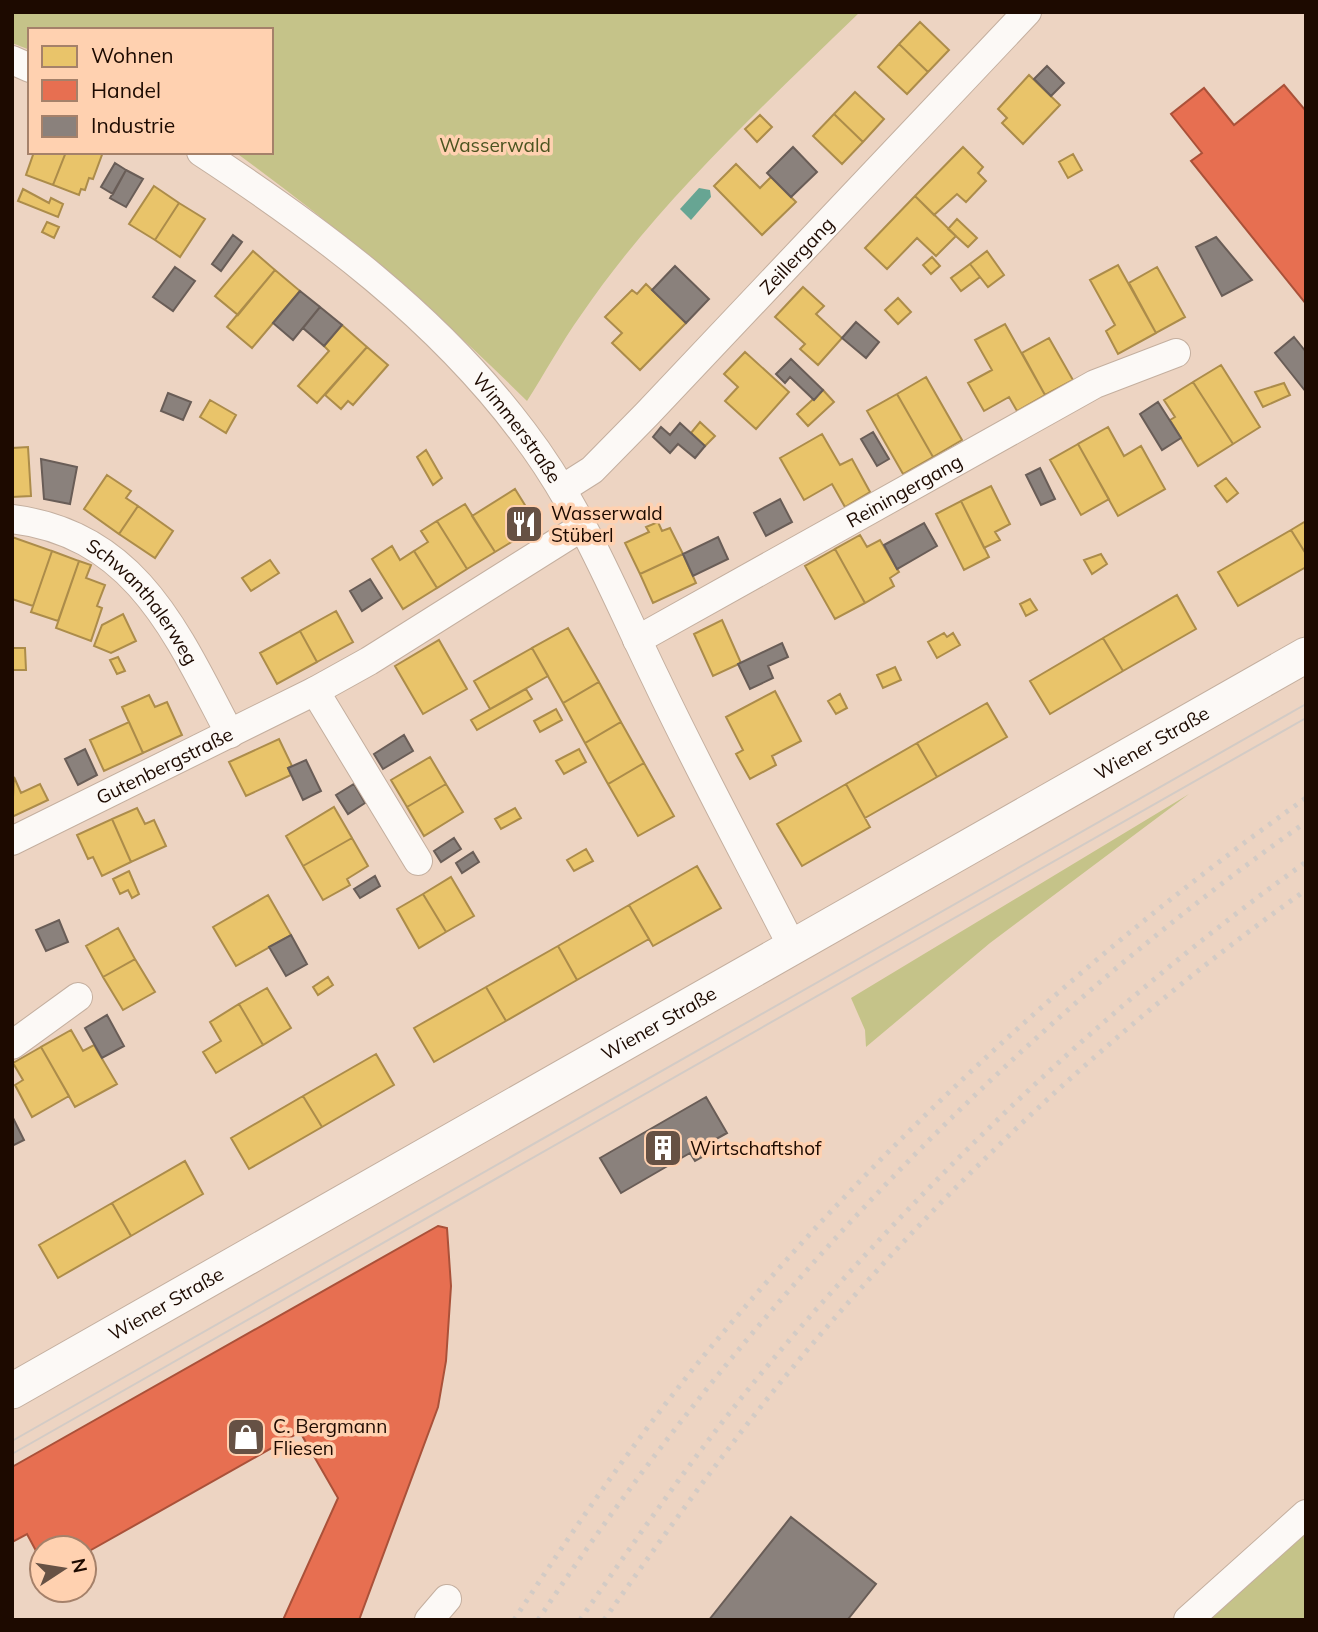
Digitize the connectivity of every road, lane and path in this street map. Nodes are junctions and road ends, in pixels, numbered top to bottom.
1 (1027, 12) edge
2 (12, 60) edge
3 (28, 67) edge
4 (204, 154) edge
5 (1176, 353) dead end
6 (562, 489) junction
7 (12, 520) edge
8 (582, 527) junction
9 (637, 640) junction
10 (1306, 655) edge
11 (315, 691) junction
12 (230, 734) junction
13 (12, 841) edge
14 (418, 861) dead end
15 (793, 948) junction
16 (78, 996) dead end
17 (12, 1045) edge
18 (12, 1391) edge
19 (1306, 1514) edge
20 (447, 1599) dead end
21 (429, 1620) edge
22 (1188, 1620) edge

1 - 6 street, Zeillergang
2 - 3 street
4 - 6 street, Wimmerstraße
5 - 9 street, Reiningergang
6 - 8 street, Wimmerstraße
7 - 12 street, Schwanthalerweg
8 - 9 street, Wimmerstraße
8 - 11 street, Gutenbergstraße
9 - 15 street, Wimmerstraße
10 - 15 main road, Wiener Straße
11 - 12 street, Gutenbergstraße
11 - 14 street
12 - 13 street, Gutenbergstraße
15 - 18 main road, Wiener Straße
16 - 17 street
19 - 22 street
20 - 21 street

